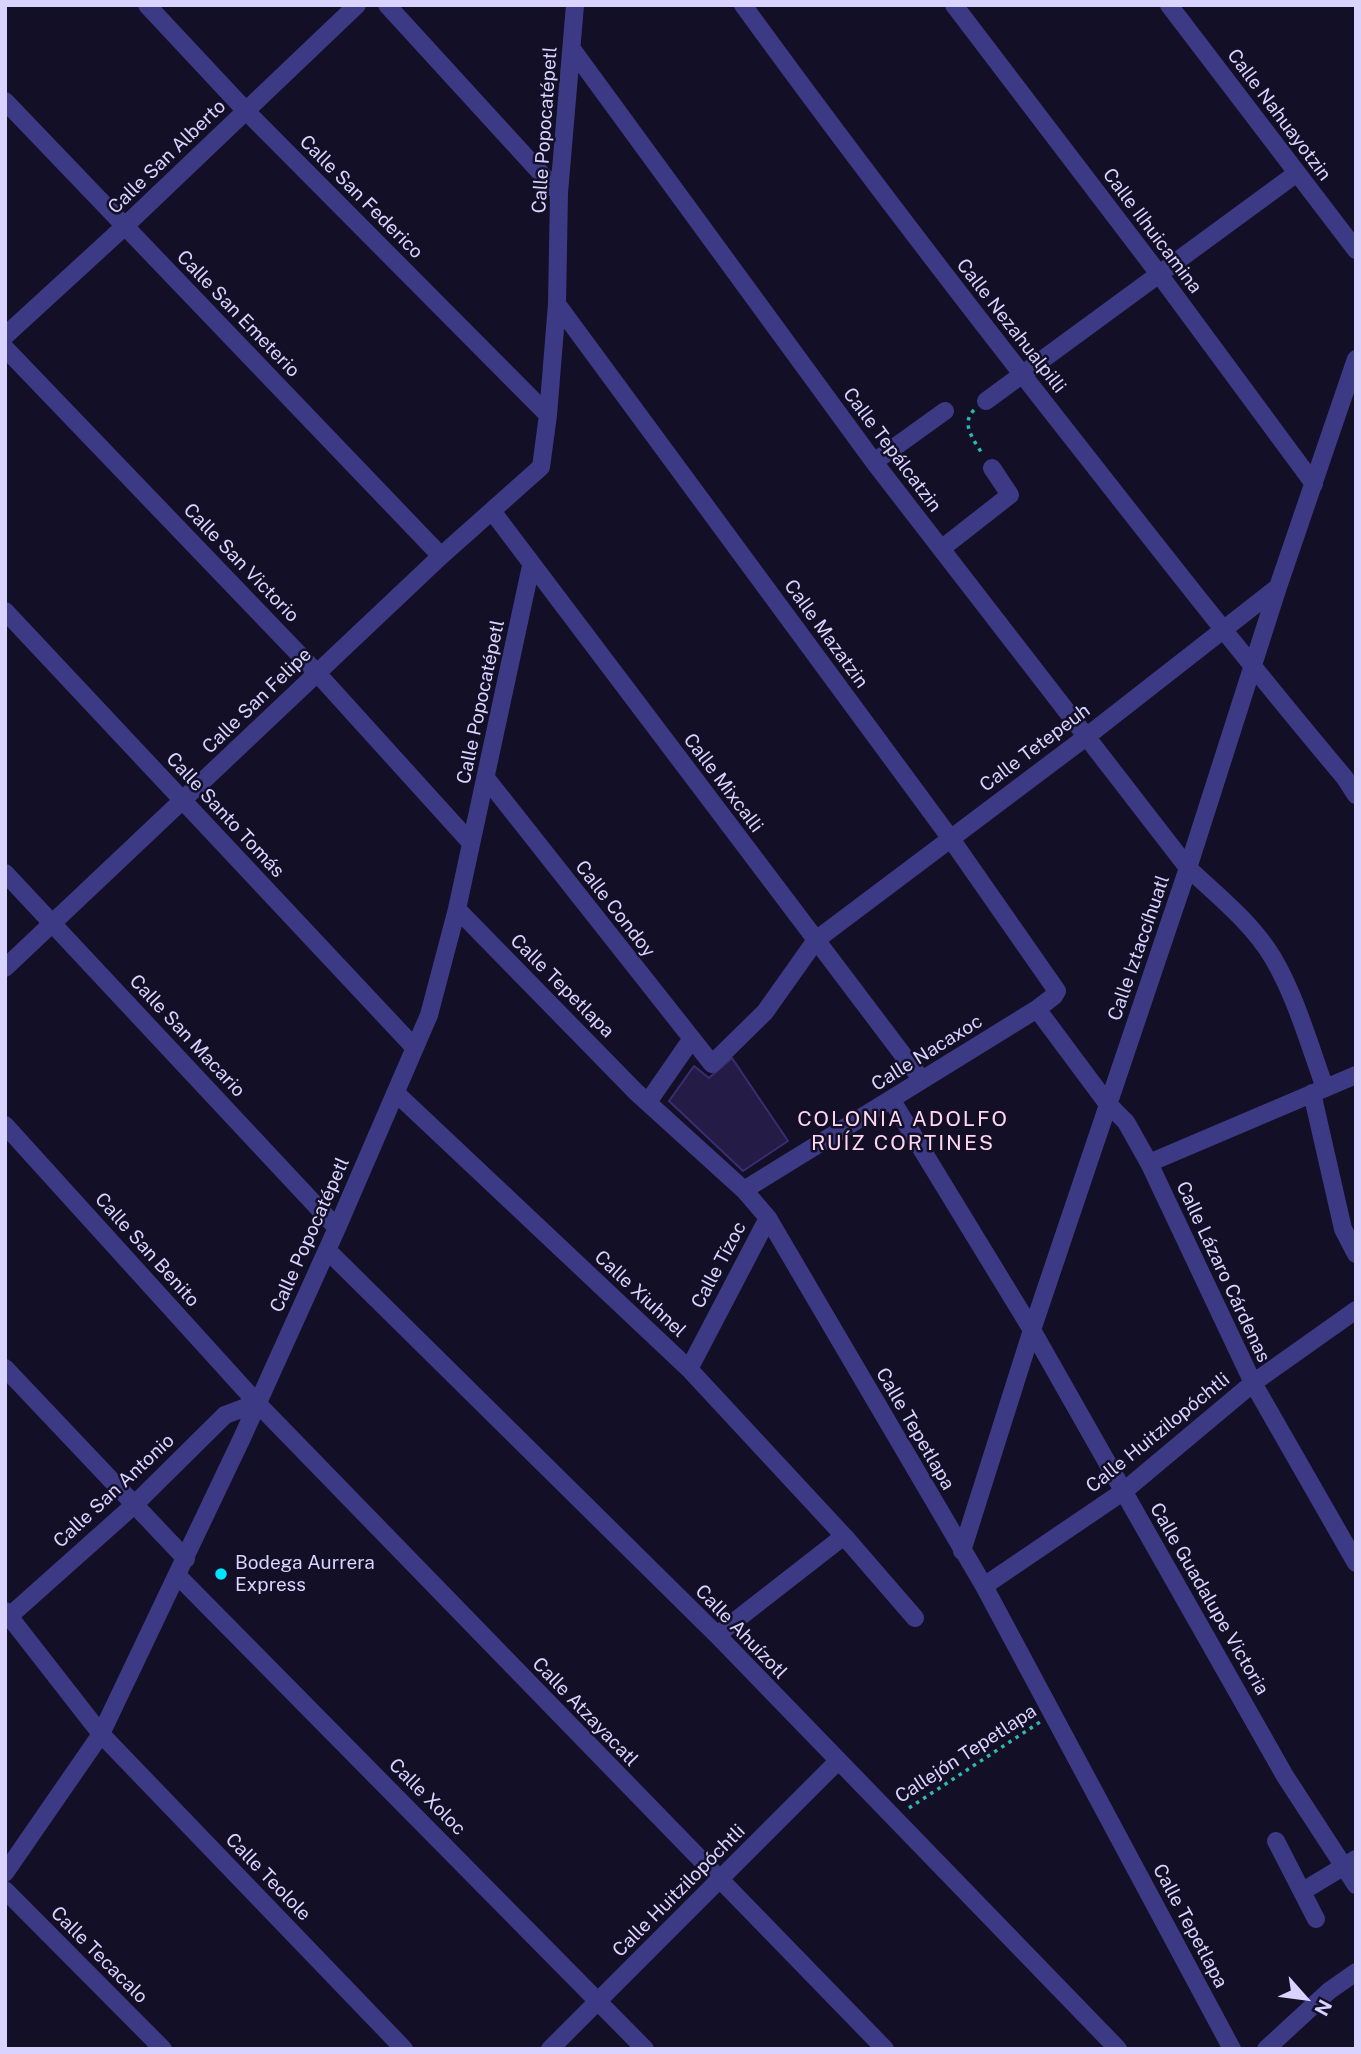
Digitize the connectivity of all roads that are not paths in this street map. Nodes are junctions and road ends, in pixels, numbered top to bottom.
1 (147, 5) edge
2 (357, 5) edge
3 (387, 5) edge
4 (575, 5) edge
5 (743, 5) edge
6 (954, 5) edge
7 (1169, 5) edge
8 (572, 49) junction
9 (5, 101) edge
10 (246, 111) junction
11 (1297, 173) junction
12 (559, 193) junction
13 (125, 226) junction
14 (1356, 250) edge
15 (1159, 274) junction
16 (557, 304) junction
17 (5, 336) edge
18 (5, 348) edge
19 (1356, 359) edge
20 (1021, 373) junction
21 (986, 401) road end
22 (1349, 401) edge
23 (945, 411) dead end
24 (548, 415) junction
25 (874, 462) junction
26 (541, 467) joint
27 (992, 468) dead end
28 (1314, 484) junction
29 (492, 511) junction
30 (941, 549) junction
31 (441, 556) junction
32 (531, 566) junction
33 (1278, 587) junction
34 (5, 611) edge
35 (1222, 630) junction
36 (1252, 668) junction
37 (317, 673) junction
38 (1086, 737) junction
39 (1350, 774) edge
40 (486, 778) junction
41 (1356, 795) edge
42 (183, 802) junction
43 (951, 839) junction
44 (471, 843) junction
45 (1188, 868) junction
46 (5, 873) edge
47 (457, 909) junction
48 (53, 923) junction
49 (816, 940) junction
50 (5, 968) edge
51 (1057, 991) joint
52 (1037, 1009) junction
53 (691, 1040) junction
54 (414, 1047) junction
55 (712, 1063) joint
56 (1356, 1076) edge
57 (922, 1080) junction
58 (1318, 1090) junction
59 (396, 1093) junction
60 (891, 1099) junction
61 (648, 1102) junction
62 (1107, 1103) junction
63 (5, 1125) edge
64 (1149, 1163) junction
65 (744, 1190) junction
66 (768, 1218) junction
67 (337, 1228) junction
68 (327, 1250) junction
69 (1356, 1254) edge
70 (1356, 1310) edge
71 (1032, 1330) junction
72 (5, 1368) edge
73 (689, 1369) junction
74 (1253, 1383) junction
75 (257, 1403) junction
76 (1124, 1491) junction
77 (134, 1505) junction
78 (844, 1536) junction
79 (962, 1551) junction
80 (186, 1559) junction
81 (1356, 1563) edge
82 (178, 1576) junction
83 (984, 1587) junction
84 (7, 1615) edge
85 (915, 1618) dead end
86 (717, 1635) junction
87 (102, 1734) junction
88 (837, 1762) junction
89 (1276, 1841) dead end
90 (1350, 1862) edge
91 (5, 1873) edge
92 (719, 1880) junction
93 (1356, 1885) edge
94 (5, 1891) edge
95 (1303, 1891) junction
96 (1317, 1919) dead end
97 (1356, 1972) edge
98 (599, 2001) junction
99 (163, 2049) edge
100 (404, 2049) edge
101 (550, 2049) edge
102 (645, 2049) edge
103 (885, 2049) edge
104 (1118, 2049) edge
105 (1232, 2049) edge
106 (1265, 2049) edge

1 - 10 street, Calle San Federico
2 - 10 street, Calle San Alberto
3 - 12 street
4 - 8 street, Calle Popocatépetl
5 - 20 street, Calle Nezahualpilli
6 - 15 street, Calle Ilhuicamina
7 - 11 street, Calle Nahuayotzin
8 - 12 street, Calle Popocatépetl
8 - 25 street, Calle Tepálcatzin
9 - 13 street, Calle San Emeterio
10 - 13 street, Calle San Alberto
10 - 24 street, Calle San Federico
11 - 14 street, Calle Nahuayotzin
11 - 15 street
12 - 16 street, Calle Popocatépetl
13 - 17 street, Calle San Alberto
13 - 31 street, Calle San Emeterio
15 - 20 street
15 - 28 street, Calle Ilhuicamina
16 - 24 street, Calle Popocatépetl
16 - 43 street, Calle Mazatzin
18 - 37 street, Calle San Victorio
19 - 22 street, Calle Iztaccíhuatl
20 - 21 street
20 - 35 street, Calle Nezahualpilli
22 - 28 street, Calle Iztaccíhuatl
23 - 25 street
24 - 26 street, Calle Popocatépetl
25 - 30 street, Calle Tepálcatzin
26 - 29 street, Calle San Felipe
27 - 30 street
28 - 33 street, Calle Iztaccíhuatl
29 - 31 street, Calle San Felipe
29 - 32 street, Calle Mixcalli
30 - 38 street, Calle Tepálcatzin
31 - 37 street, Calle San Felipe
32 - 40 street, Calle Popocatépetl
32 - 49 street, Calle Mixcalli
33 - 35 street, Calle Tetepeuh
33 - 36 street, Calle Iztaccíhuatl
34 - 42 street, Calle Santo Tomás
35 - 36 street, Calle Nezahualpilli
35 - 38 street, Calle Tetepeuh
36 - 39 street, Calle Nezahualpilli
36 - 45 street, Calle Iztaccíhuatl
37 - 42 street, Calle San Felipe
37 - 44 street, Calle San Victorio
38 - 43 street, Calle Tetepeuh
38 - 45 street, Calle Tepálcatzin
39 - 41 street, Calle Nezahualpilli
40 - 44 street, Calle Popocatépetl
40 - 53 street, Calle Condoy
42 - 48 street, Calle San Felipe
42 - 54 street, Calle Santo Tomás
43 - 49 street, Calle Tetepeuh
43 - 51 street, Calle Mazatzin
44 - 47 street, Calle Popocatépetl
45 - 58 street, Calle Tepálcatzin
45 - 62 street, Calle Iztaccíhuatl
46 - 48 street, Calle San Macario
47 - 54 street, Calle Popocatépetl
47 - 61 street, Calle Tepetlapa
48 - 50 street, Calle San Felipe
48 - 67 street, Calle San Macario
49 - 55 street, Calle Tetepeuh
49 - 57 street, Calle Mixcalli
51 - 52 street, Calle Nacaxoc
52 - 57 street, Calle Nacaxoc
52 - 62 street, Calle Lázaro Cárdenas
53 - 55 street, Calle Condoy
53 - 61 street
54 - 59 street, Calle Popocatépetl
56 - 58 street
57 - 60 street, Calle Nacaxoc
58 - 64 street
58 - 69 street, Calle Tepálcatzin
59 - 67 street, Calle Popocatépetl
59 - 73 street, Calle Xiuhnel
60 - 65 street, Calle Nacaxoc
60 - 71 street
61 - 65 street, Calle Tepetlapa
62 - 64 street, Calle Lázaro Cárdenas
62 - 71 street, Calle Iztaccíhuatl
63 - 75 street, Calle San Benito
64 - 74 street, Calle Lázaro Cárdenas
65 - 66 street, Calle Tepetlapa
66 - 73 street, Calle Tízoc
66 - 79 street, Calle Tepetlapa
67 - 68 street, Calle Popocatépetl
68 - 75 street, Calle Popocatépetl
68 - 86 street, Calle Ahuízotl
70 - 74 street, Calle Huitzilopóchtli
71 - 76 street, Calle Guadalupe Victoria
71 - 79 street, Calle Iztaccíhuatl
72 - 77 street
73 - 78 street, Calle Xiuhnel
74 - 76 street, Calle Huitzilopóchtli
74 - 81 street, Calle Lázaro Cárdenas
75 - 77 street, Calle San Antonio
75 - 80 street, Calle Popocatépetl
75 - 92 street, Calle Atzayacatl
76 - 83 street, Calle Huitzilopóchtli
76 - 90 street, Calle Guadalupe Victoria
77 - 80 street
77 - 84 street, Calle San Antonio
78 - 85 street, Calle Xiuhnel
78 - 86 street
79 - 83 street, Calle Tepetlapa
80 - 82 street, Calle Popocatépetl
82 - 87 street, Calle Popocatépetl
82 - 98 street, Calle Xoloc
83 - 105 street, Calle Tepetlapa
84 - 87 street, Calle Teolole
86 - 88 street, Calle Ahuízotl
87 - 91 street, Calle Popocatépetl
87 - 100 street, Calle Teolole
88 - 92 street, Calle Huitzilopóchtli
88 - 104 street, Calle Ahuízotl
89 - 95 street
90 - 93 street, Calle Guadalupe Victoria
90 - 95 street
92 - 98 street, Calle Huitzilopóchtli
92 - 103 street, Calle Atzayacatl
94 - 99 street, Calle Tecacalo
95 - 96 street
97 - 106 street
98 - 101 street, Calle Huitzilopóchtli
98 - 102 street, Calle Xoloc

